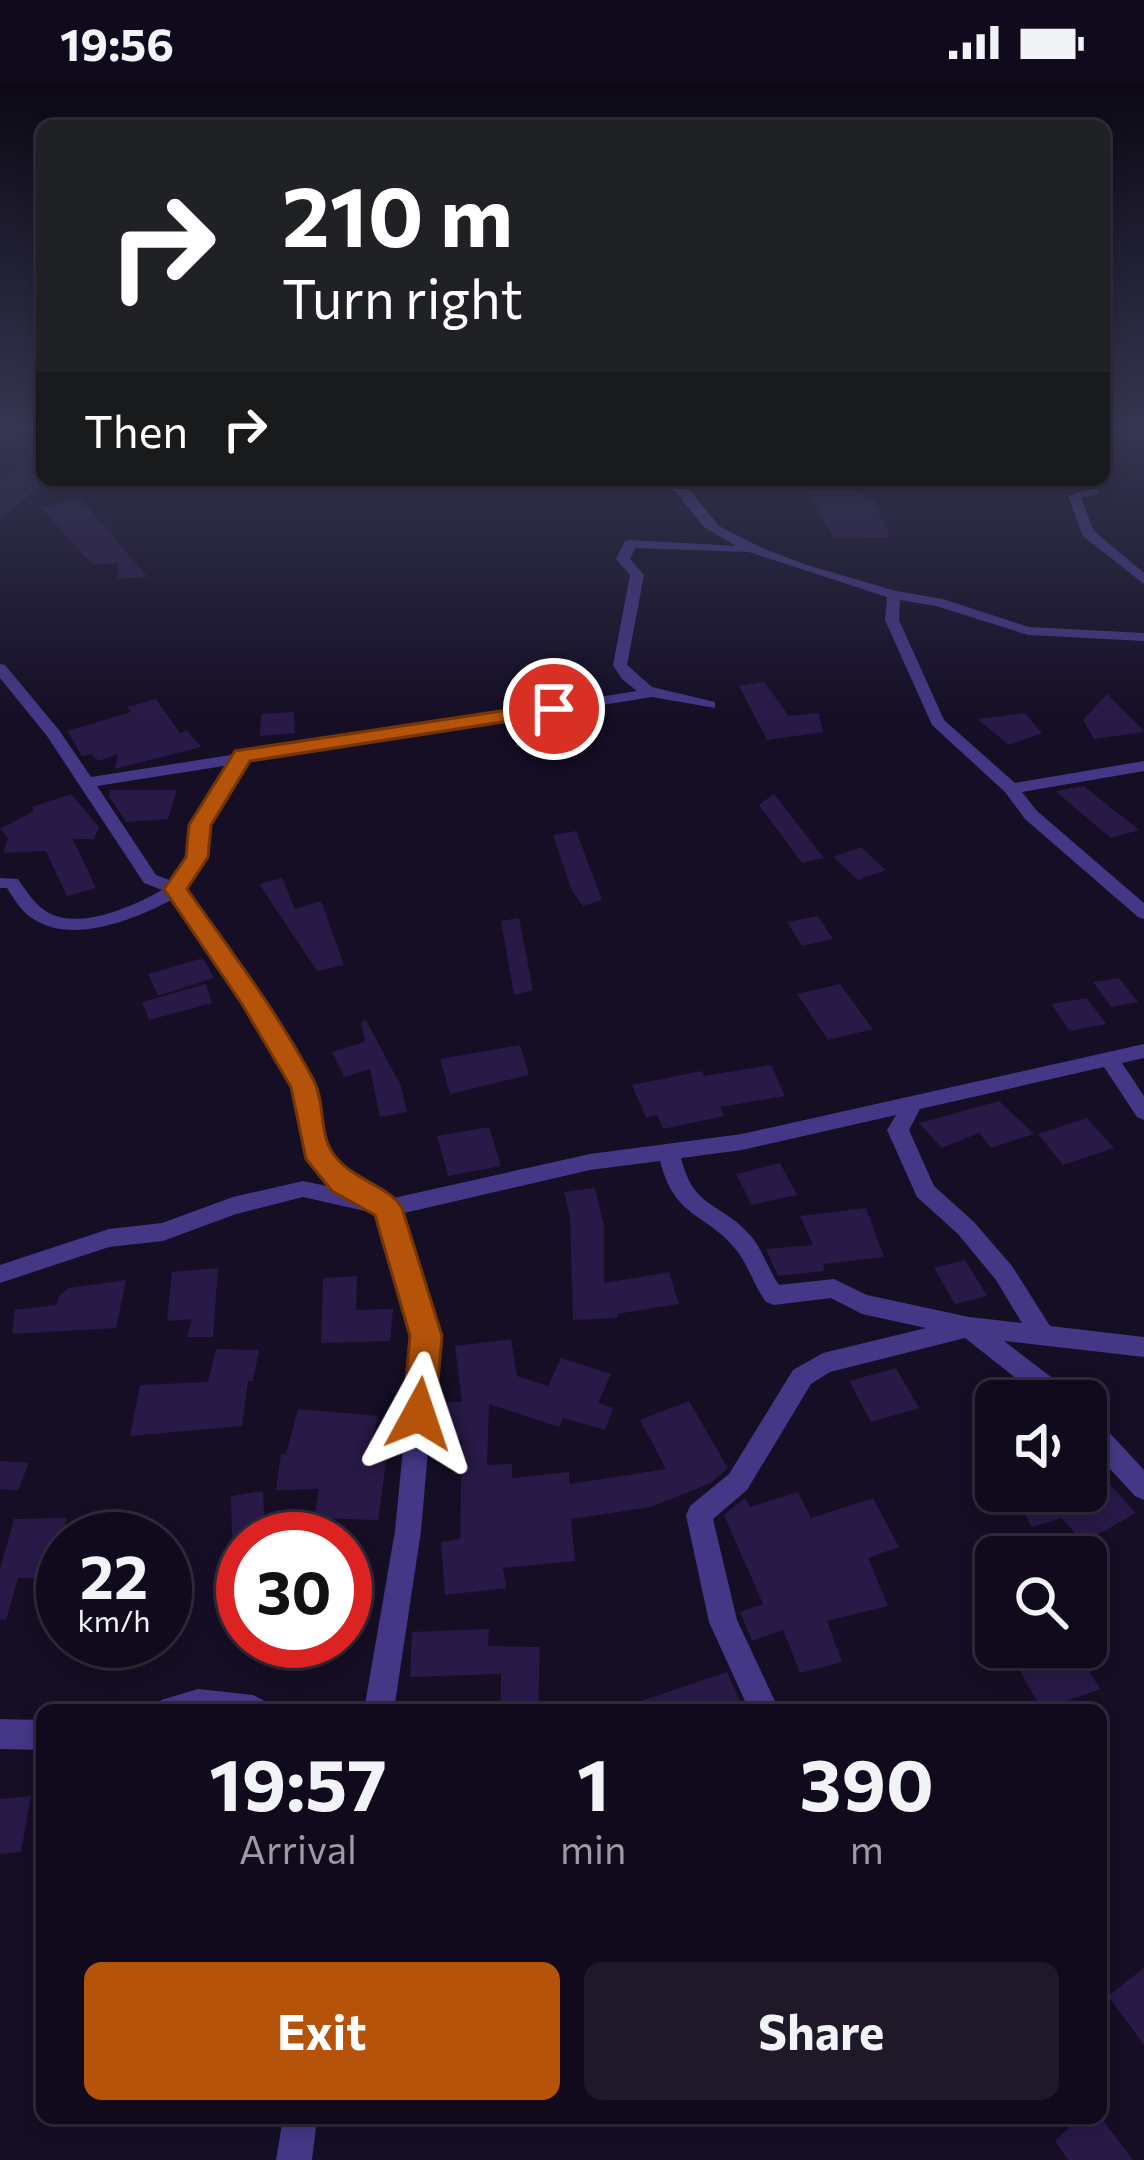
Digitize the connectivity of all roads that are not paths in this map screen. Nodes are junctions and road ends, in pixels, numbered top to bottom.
1 (713, 528) edge
2 (1086, 528) edge
3 (757, 551) junction
4 (1144, 580) edge
5 (894, 595) junction
6 (1144, 637) edge
7 (0, 668) edge
8 (651, 693) junction
9 (710, 705) dead end
10 (242, 756) junction
11 (1144, 766) edge
12 (86, 783) junction
13 (1011, 789) junction
14 (0, 883) edge
15 (175, 889) junction
16 (1144, 913) edge
17 (1144, 1051) edge
18 (1110, 1060) junction
19 (913, 1104) junction
20 (1144, 1112) edge
21 (669, 1154) junction
22 (388, 1208) junction
23 (0, 1274) edge
24 (969, 1328) junction
25 (1043, 1336) junction
26 (1144, 1347) edge
27 (1036, 1380) edge
28 (1107, 1448) edge
29 (1144, 1488) edge
30 (380, 1704) edge
31 (761, 1704) edge
32 (0, 1734) edge
33 (36, 1735) edge
34 (299, 2124) edge
35 (294, 2160) edge

1 - 3 street
2 - 4 street
3 - 5 street
3 - 8 street
5 - 6 street
5 - 13 street
7 - 12 street
8 - 9 street
8 - 10 street
10 - 12 street
10 - 15 street
11 - 13 street
12 - 15 street
13 - 16 street
14 - 15 street
15 - 22 street
17 - 18 street
18 - 19 street
18 - 20 street
19 - 21 street
19 - 25 street
21 - 22 street
21 - 24 street
22 - 23 street
22 - 30 street
24 - 25 street
24 - 27 street
24 - 31 street
25 - 26 street
28 - 29 street
32 - 33 street
34 - 35 street

